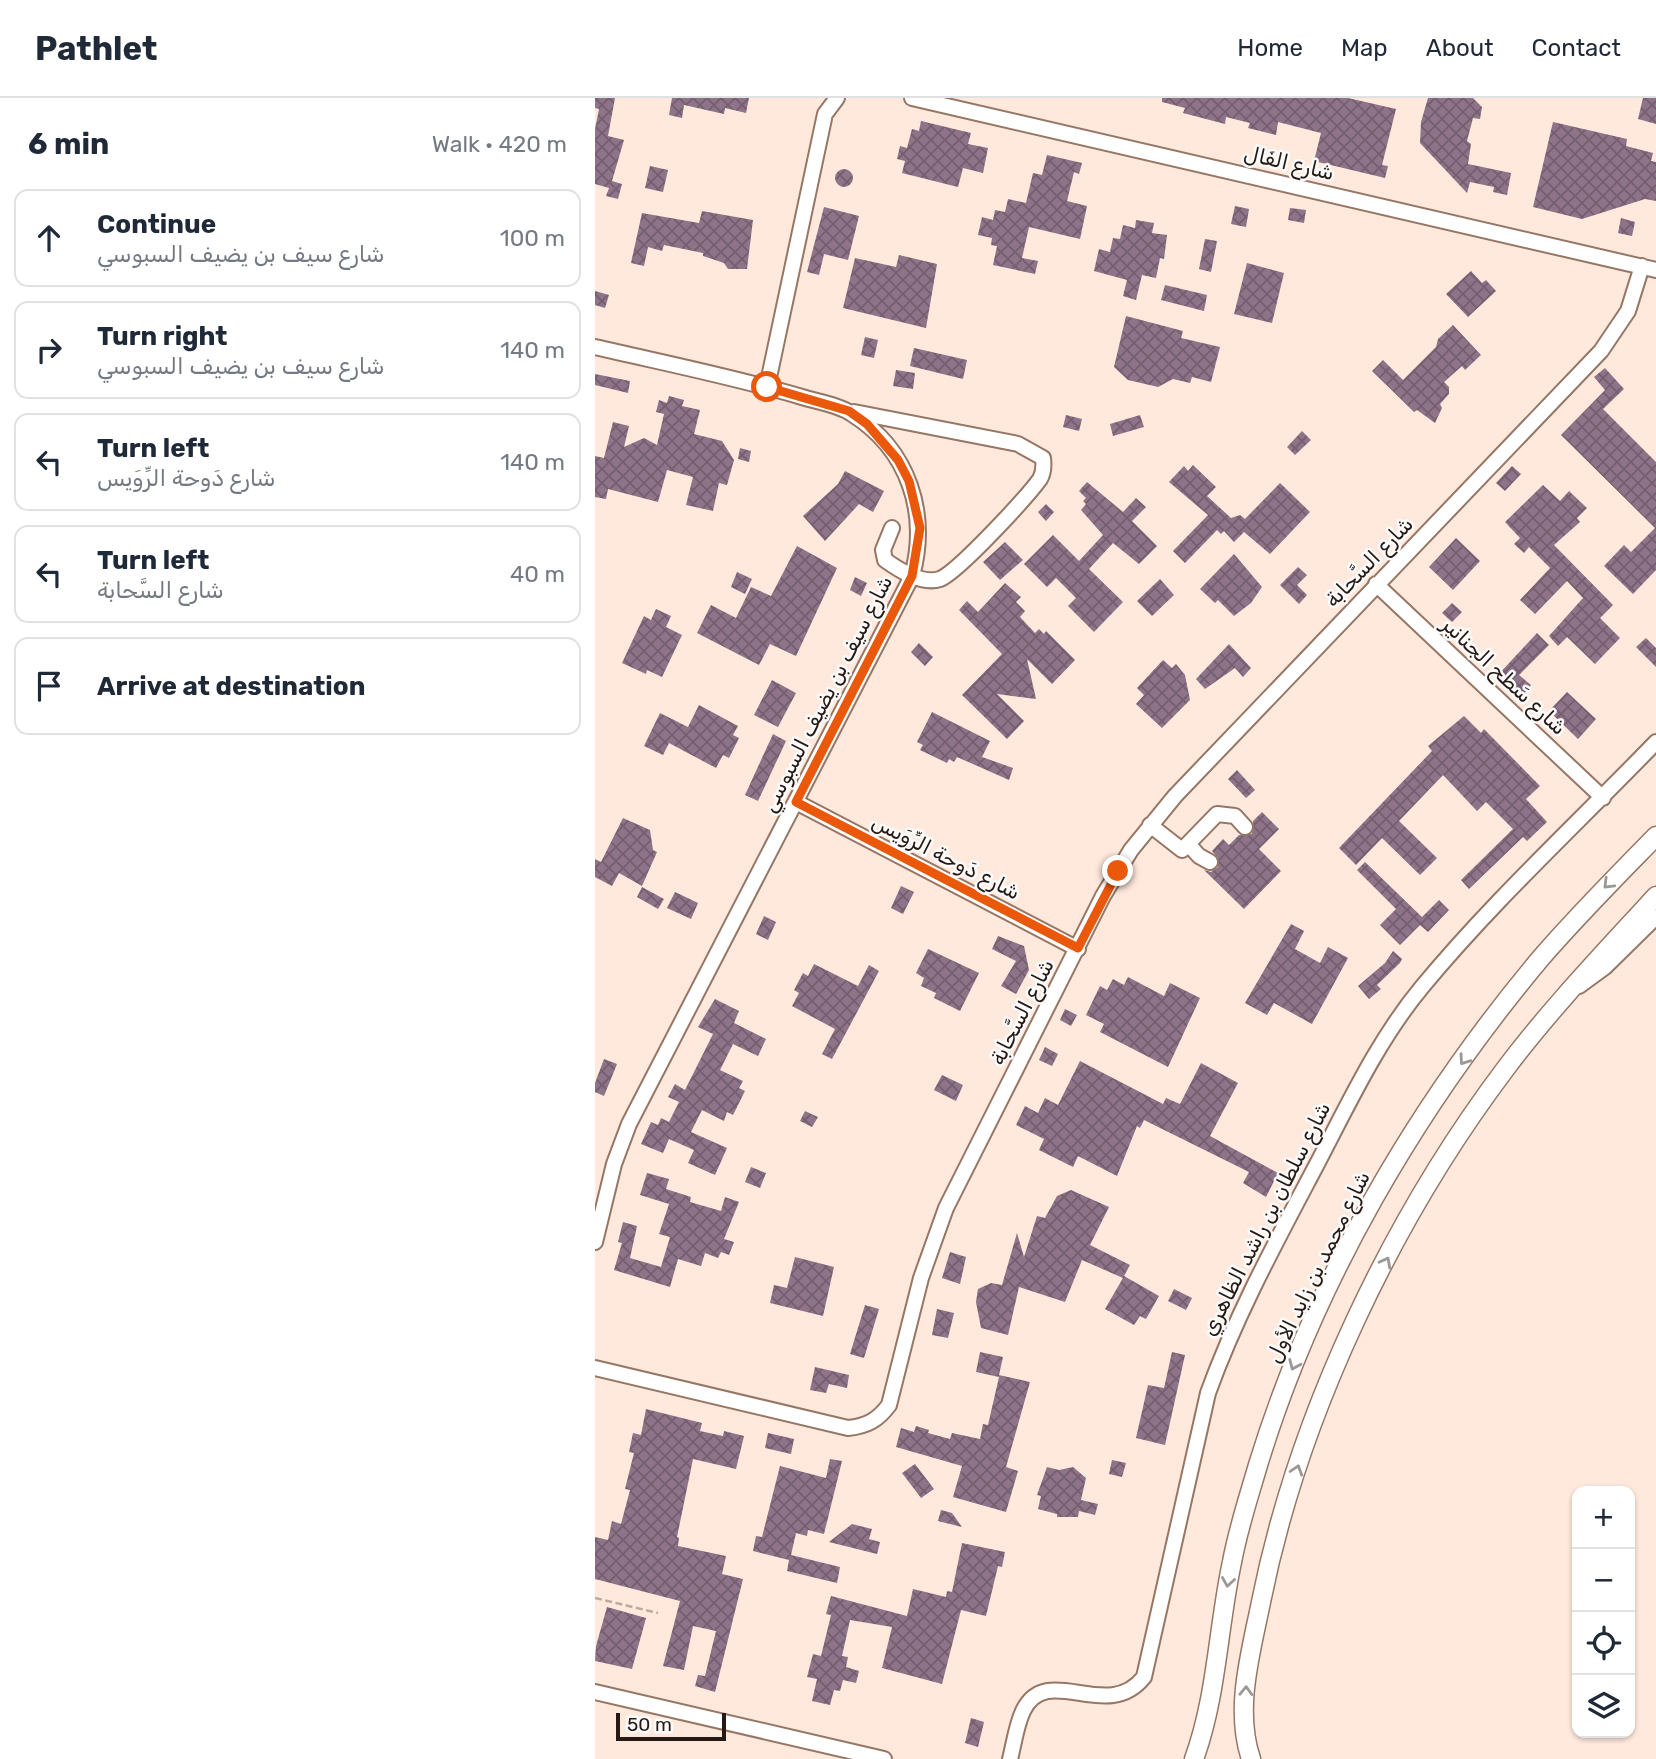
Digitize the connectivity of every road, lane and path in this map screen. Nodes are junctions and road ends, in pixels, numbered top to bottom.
1 (837, 98) edge
2 (912, 98) edge
3 (1649, 268) edge
4 (595, 347) edge
5 (767, 387) junction
6 (849, 411) junction
7 (892, 528) dead end
8 (912, 576) junction
9 (1376, 584) junction
10 (1656, 742) edge
11 (1603, 798) junction
12 (796, 802) junction
13 (1150, 825) junction
14 (1244, 827) dead end
15 (1656, 836) edge
16 (1189, 845) junction
17 (1210, 862) dead end
18 (1656, 896) edge
19 (1656, 917) edge
20 (1078, 948) junction
21 (1566, 995) junction
22 (595, 1242) edge
23 (595, 1368) edge
24 (595, 1598) edge
25 (658, 1613) dead end
26 (595, 1692) edge
27 (884, 1759) edge
28 (1010, 1759) edge
29 (1194, 1759) edge
30 (1251, 1759) edge

1 - 5 street
2 - 3 street, شارع الفَال
3 - 9 street, شارع السَّحابة
4 - 5 street, شارع سيف بن يضيف السبوسي
5 - 6 street, شارع سيف بن يضيف السبوسي
6 - 8 street, شارع سيف بن يضيف السبوسي
6 - 8 street
7 - 8 street
8 - 12 street, شارع سيف بن يضيف السبوسي
9 - 11 street, شارع سَطح الجنانير
9 - 13 street, شارع السَّحابة
10 - 11 street, شارع سلطان بن راشد الظاهري
11 - 28 street, شارع سلطان بن راشد الظاهري
12 - 20 street, شارع دَوحة الرِّوَيس
12 - 22 street, شارع سيف بن يضيف السبوسي
13 - 16 street
13 - 20 street, شارع السَّحابة
14 - 16 street
15 -> 29 main road, شارع محمد بن زايد الأول
16 - 17 street
18 - 21 main road
19 - 21 street
20 - 23 street, شارع السَّحابة
30 -> 21 main road
24 - 25 path
26 - 27 street

